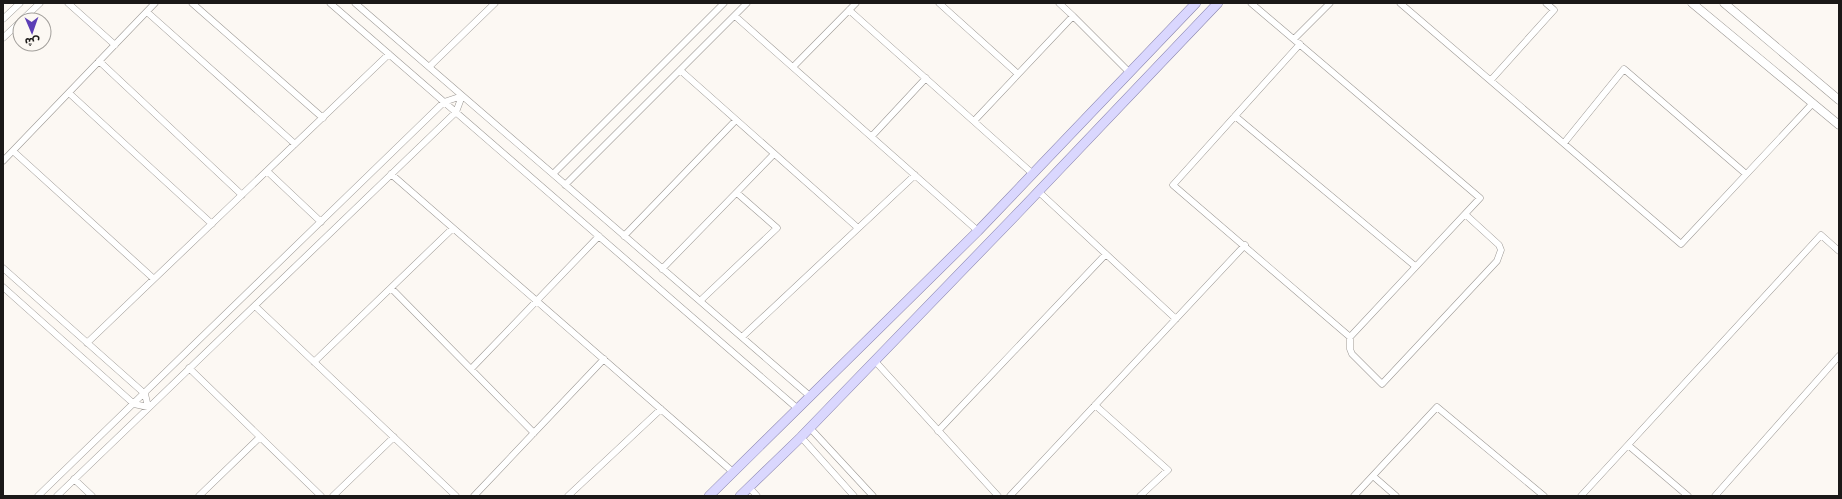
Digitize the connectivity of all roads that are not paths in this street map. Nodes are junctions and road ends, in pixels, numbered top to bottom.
1 (20, 3) edge
2 (40, 3) edge
3 (68, 3) edge
4 (155, 3) edge
5 (192, 3) edge
6 (330, 3) edge
7 (355, 3) edge
8 (495, 3) edge
9 (747, 3) edge
10 (856, 3) edge
11 (939, 3) edge
12 (1059, 3) edge
13 (1218, 3) edge
14 (1251, 3) edge
15 (1330, 3) edge
16 (1400, 3) edge
17 (1546, 3) edge
18 (1692, 3) edge
19 (1724, 3) edge
20 (722, 4) edge
21 (1195, 4) edge
22 (849, 10) junction
23 (30, 12) edge
24 (147, 12) junction
25 (735, 16) junction
26 (1074, 16) junction
27 (3, 19) edge
28 (12, 30) edge
29 (3, 38) edge
30 (1297, 42) junction
31 (115, 45) junction
32 (389, 54) junction
33 (99, 62) junction
34 (429, 67) junction
35 (793, 67) junction
36 (680, 70) junction
37 (1129, 72) junction
38 (1018, 74) junction
39 (926, 78) junction
40 (1491, 80) junction
41 (69, 93) junction
42 (462, 96) junction
43 (1839, 100) edge
44 (444, 102) junction
45 (1813, 103) junction
46 (456, 112) junction
47 (1235, 116) junction
48 (323, 118) junction
49 (736, 120) junction
50 (974, 121) junction
51 (1839, 125) edge
52 (872, 136) junction
53 (1564, 143) junction
54 (295, 144) junction
55 (13, 151) junction
56 (774, 154) junction
57 (3, 161) edge
58 (267, 171) junction
59 (391, 174) junction
60 (553, 174) junction
61 (1033, 174) junction
62 (1746, 174) junction
63 (915, 175) junction
64 (565, 184) junction
65 (1039, 192) junction
66 (737, 193) junction
67 (242, 195) junction
68 (1465, 214) junction
69 (321, 222) junction
70 (212, 224) junction
71 (453, 228) junction
72 (858, 228) junction
73 (978, 231) junction
74 (599, 236) junction
75 (624, 236) junction
76 (1245, 245) junction
77 (1839, 251) edge
78 (1106, 254) junction
79 (1415, 266) junction
80 (3, 268) edge
81 (662, 268) junction
82 (154, 279) junction
83 (3, 287) edge
84 (391, 288) junction
85 (537, 301) junction
86 (700, 301) junction
87 (254, 306) junction
88 (1176, 318) junction
89 (742, 337) junction
90 (1350, 337) junction
91 (87, 343) junction
92 (1839, 356) edge
93 (604, 359) junction
94 (874, 360) junction
95 (314, 362) junction
96 (189, 368) junction
97 (470, 369) junction
98 (144, 394) junction
99 (811, 397) junction
100 (134, 404) junction
101 (1095, 405) junction
102 (148, 407) junction
103 (661, 409) junction
104 (798, 409) junction
105 (810, 428) junction
106 (938, 431) junction
107 (534, 433) junction
108 (260, 437) junction
109 (394, 437) junction
110 (801, 437) junction
111 (1628, 445) junction
112 (733, 472) junction
113 (1373, 476) junction
114 (74, 479) junction
115 (749, 487) junction
116 (38, 496) edge
117 (57, 496) edge
118 (92, 496) edge
119 (200, 496) edge
120 (321, 496) edge
121 (333, 496) edge
122 (456, 496) edge
123 (474, 496) edge
124 (568, 496) edge
125 (708, 496) edge
126 (740, 496) edge
127 (757, 496) edge
128 (854, 496) edge
129 (873, 496) edge
130 (998, 496) edge
131 (1010, 496) edge
132 (1140, 496) edge
133 (1354, 496) edge
134 (1396, 496) edge
135 (1544, 496) edge
136 (1581, 496) edge
137 (1688, 496) edge
138 (1715, 496) edge

1 - 27 street
2 - 23 street
3 - 31 street
4 - 24 street
5 - 48 street
6 - 32 street
7 - 34 street
8 - 34 street
9 - 25 street
10 - 22 street
11 - 38 street
12 - 26 street
13 - 65 main road
14 - 30 street
15 - 30 street
16 - 40 street
17 - 40 street
18 - 45 main road
19 - 43 main road
20 - 60 street
21 - 37 main road
22 - 35 street
22 - 39 street
24 - 31 street
24 - 54 street
25 - 35 street
25 - 36 street
26 - 37 street
26 - 38 street
28 - 29 street
30 - 47 street
30 - 68 street
31 - 33 street
32 - 44 street
32 - 48 street
33 - 41 street
33 - 67 street
34 - 42 street
35 - 52 street
36 - 49 street
36 - 64 street
37 - 61 main road
38 - 50 street
39 - 50 street
39 - 52 street
40 - 53 street
41 - 55 street
41 - 70 street
42 - 44 street
42 - 46 street
42 - 60 street
44 - 46 street
44 - 69 street
45 - 51 main road
45 - 62 street
46 - 59 street
46 - 74 street
47 - 76 street
47 - 79 street
48 - 54 street
49 - 56 street
49 - 75 street
50 - 61 street
52 - 63 street
53 - 62 street
53 - 62 street
54 - 58 street
55 - 57 street
55 - 82 street
56 - 66 street
56 - 72 street
58 - 67 street
58 - 69 street
59 - 71 street
59 - 87 street
60 - 64 street
61 - 73 main road
63 - 72 street
63 - 73 street
64 - 75 street
65 - 78 street
65 - 94 main road
66 - 81 street
66 - 86 street
67 - 70 street
68 - 79 street
68 - 90 street
69 - 98 street
70 - 82 street
71 - 84 street
71 - 85 street
72 - 89 street
73 - 99 main road
74 - 85 street
74 - 104 street
75 - 81 street
76 - 88 street
76 - 90 street
77 - 111 street
78 - 88 street
78 - 106 street
79 - 90 street
80 - 91 street
81 - 86 street
82 - 91 street
83 - 100 street
84 - 95 street
84 - 97 street
85 - 93 street
85 - 97 street
86 - 89 street
87 - 95 street
87 - 96 street
88 - 101 street
89 - 99 street
91 - 98 street
92 - 138 street
93 - 103 street
93 - 107 street
94 - 105 main road
94 - 106 street
95 - 109 street
96 - 102 street
96 - 108 street
97 - 107 street
98 - 100 street
98 - 102 street
99 - 104 main road
100 - 102 street
100 - 116 street
101 - 131 street
101 - 132 street
102 - 114 street
103 - 112 street
103 - 124 street
104 - 112 main road
105 - 110 main road
105 - 129 street
106 - 130 street
107 - 123 street
108 - 119 street
108 - 120 street
109 - 121 street
109 - 122 street
110 - 115 main road
110 - 128 street
111 - 136 street
111 - 137 street
112 - 125 main road
113 - 133 street
113 - 134 street
113 - 135 street
114 - 117 street
114 - 118 street
115 - 126 main road
115 - 127 street

